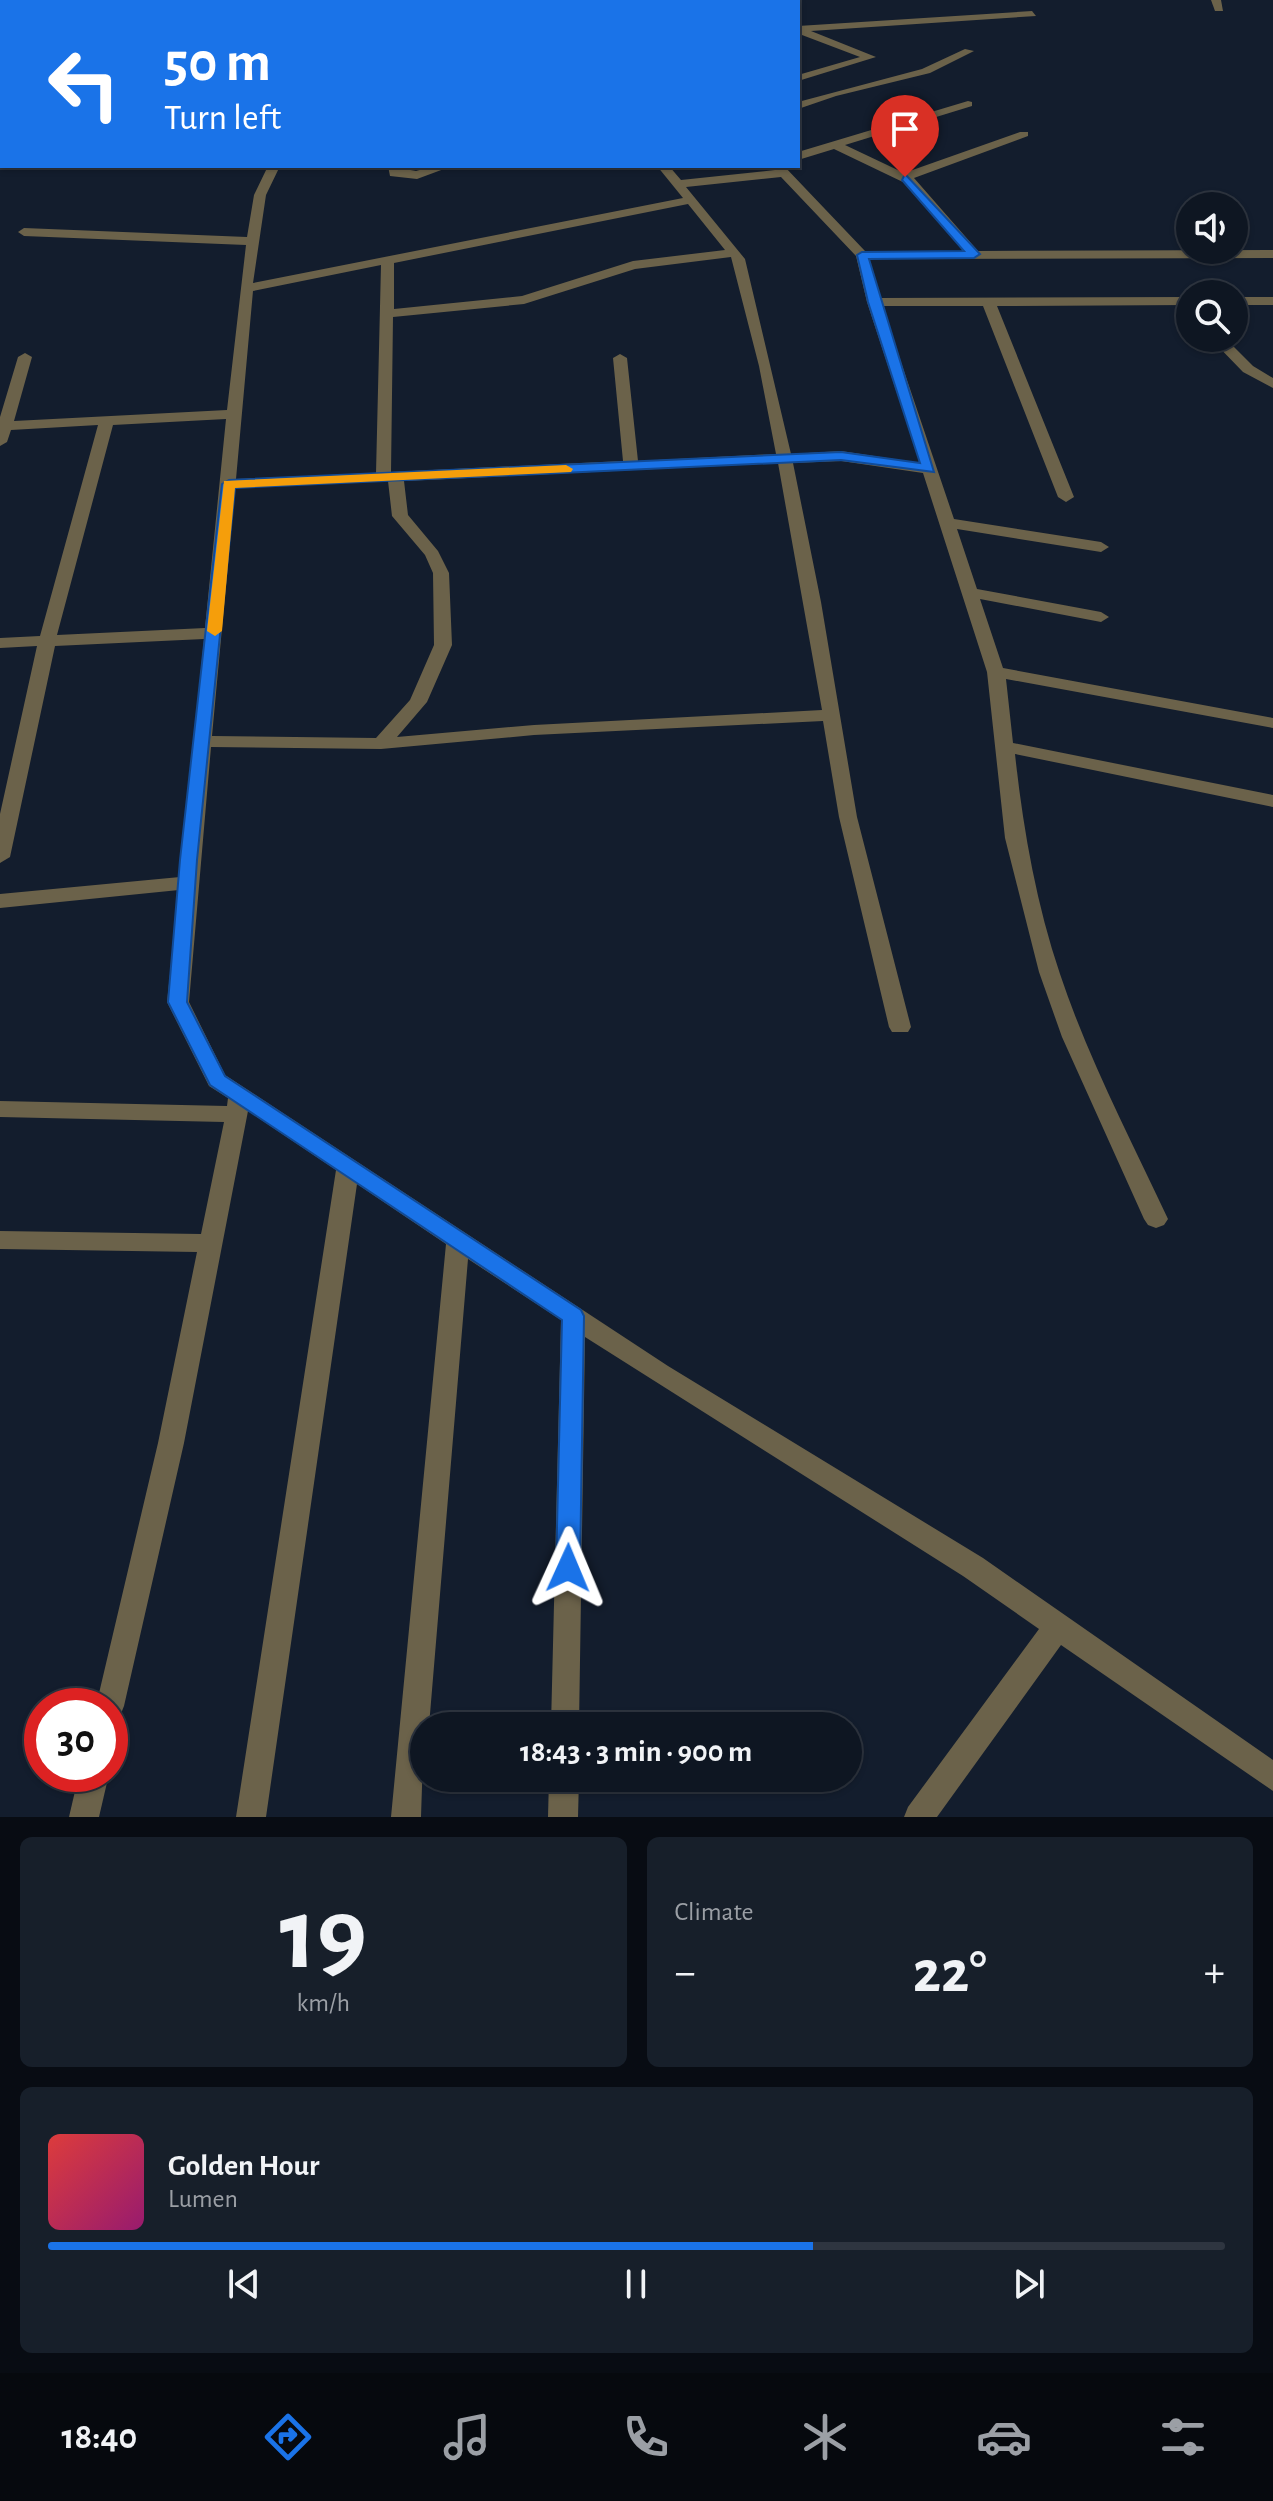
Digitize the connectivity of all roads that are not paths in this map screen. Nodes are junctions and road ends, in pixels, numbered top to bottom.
1 (1032, 14) dead end
2 (800, 30) edge
3 (800, 31) edge
4 (969, 51) dead end
5 (800, 76) edge
6 (839, 92) junction
7 (968, 104) dead end
8 (800, 105) edge
9 (1024, 134) dead end
10 (835, 145) junction
11 (800, 155) edge
12 (273, 168) edge
13 (394, 168) edge
14 (439, 168) edge
15 (665, 168) edge
16 (780, 169) edge
17 (905, 177) junction
18 (679, 184) junction
19 (692, 200) junction
20 (24, 232) dead end
21 (253, 241) junction
22 (736, 253) junction
23 (974, 254) junction
24 (1273, 254) edge
25 (862, 255) junction
26 (388, 261) junction
27 (246, 288) junction
28 (988, 301) junction
29 (1248, 301) edge
30 (1273, 301) edge
31 (874, 302) junction
32 (1176, 304) edge
33 (387, 314) junction
34 (1231, 352) edge
35 (25, 357) dead end
36 (620, 358) dead end
37 (1273, 384) edge
38 (235, 414) junction
39 (107, 420) junction
40 (2, 426) edge
41 (0, 442) edge
42 (784, 460) junction
43 (631, 467) junction
44 (929, 469) junction
45 (389, 477) junction
46 (229, 484) junction
47 (1066, 497) dead end
48 (946, 523) junction
49 (1101, 547) dead end
50 (968, 592) junction
51 (1101, 617) dead end
52 (214, 633) junction
53 (47, 642) junction
54 (0, 643) edge
55 (996, 672) junction
56 (831, 715) junction
57 (1273, 723) edge
58 (202, 741) junction
59 (381, 744) junction
60 (1002, 746) junction
61 (1273, 801) edge
62 (0, 857) edge
63 (187, 883) junction
64 (0, 901) edge
65 (900, 1027) dead end
66 (238, 1105) junction
67 (0, 1109) edge
68 (348, 1167) junction
69 (1156, 1219) dead end
70 (0, 1240) edge
71 (458, 1240) junction
72 (210, 1243) junction
73 (573, 1316) junction
74 (1058, 1626) junction
75 (114, 1688) edge
76 (565, 1712) edge
77 (1273, 1777) edge
78 (90, 1792) edge
79 (564, 1792) edge
80 (84, 1817) edge
81 (251, 1817) edge
82 (406, 1817) edge
83 (563, 1817) edge
84 (919, 1817) edge

1 - 2 street
3 - 5 street
4 - 6 street
5 - 6 street
6 - 8 street
7 - 10 street
9 - 17 street
10 - 11 street
10 - 17 street
12 - 21 street
13 - 14 street
15 - 18 street
16 - 18 street
16 - 25 street
17 - 23 street
18 - 19 street
19 - 22 street
19 - 26 street
20 - 21 street
21 - 27 street
22 - 33 street
22 - 42 street
23 - 24 street
23 - 25 street
25 - 31 street
26 - 27 street
26 - 33 street
27 - 38 street
28 - 31 street
28 - 32 street
28 - 47 street
29 - 30 street
31 - 44 street
33 - 45 street
34 - 37 street
35 - 40 street
36 - 43 street
38 - 39 street
38 - 46 street
39 - 40 street
39 - 53 street
40 - 41 street
42 - 43 street
42 - 44 street
42 - 56 street
43 - 45 street
44 - 48 street
45 - 46 street
45 - 59 street
46 - 52 street
48 - 49 street
48 - 50 street
50 - 51 street
50 - 55 street
52 - 53 street
52 - 58 street
53 - 54 street
53 - 62 street
55 - 57 street
55 - 60 street
56 - 59 street
56 - 65 street
58 - 59 street
58 - 63 street
60 - 61 street
60 - 69 street
63 - 64 street
63 - 66 street
66 - 67 street
66 - 68 street
66 - 72 street
68 - 71 street
68 - 81 street
70 - 72 street
71 - 73 street
71 - 82 street
72 - 75 street
73 - 74 street
73 - 76 street
74 - 77 street
74 - 84 street
78 - 80 street
79 - 83 street

